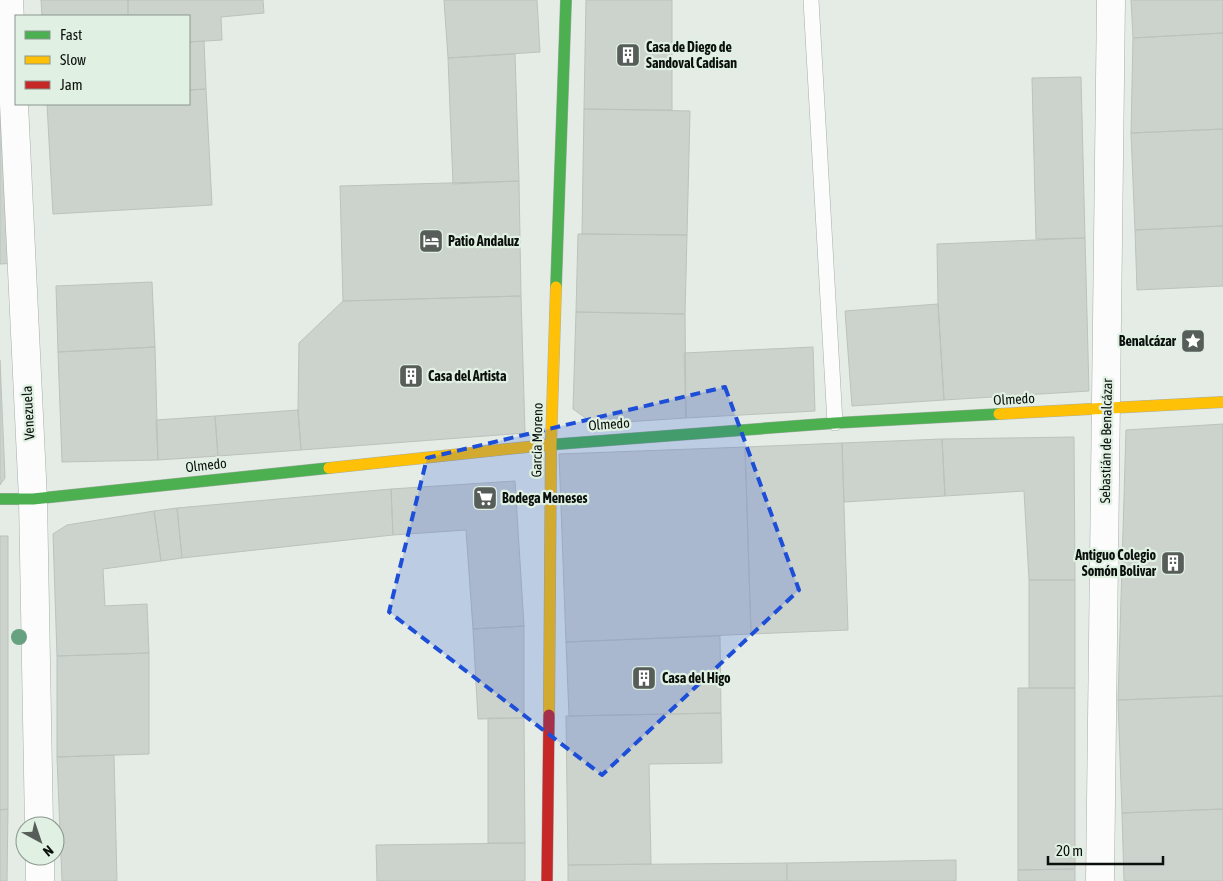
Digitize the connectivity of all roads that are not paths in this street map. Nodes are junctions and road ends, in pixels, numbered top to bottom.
1 (9, 0) edge
2 (566, 0) edge
3 (811, 0) edge
4 (1110, 0) edge
5 (1223, 402) edge
6 (1106, 409) junction
7 (835, 423) junction
8 (551, 444) junction
9 (0, 499) edge
10 (33, 499) junction
11 (39, 816) edge
12 (40, 866) edge
13 (40, 881) edge
14 (547, 881) edge
15 (1100, 881) edge

1 - 10 street, Venezuela
2 - 8 street, García Moreno
3 - 7 lane
4 - 6 street, Sebastián de Benalcázar
5 - 6 street, Olmedo
6 - 7 street, Olmedo
6 - 15 street, Sebastián de Benalcázar
7 - 8 street, Olmedo
8 - 10 street, Olmedo
8 - 14 street, García Moreno
9 - 10 street, Olmedo
10 - 11 street, Venezuela
12 - 13 street

